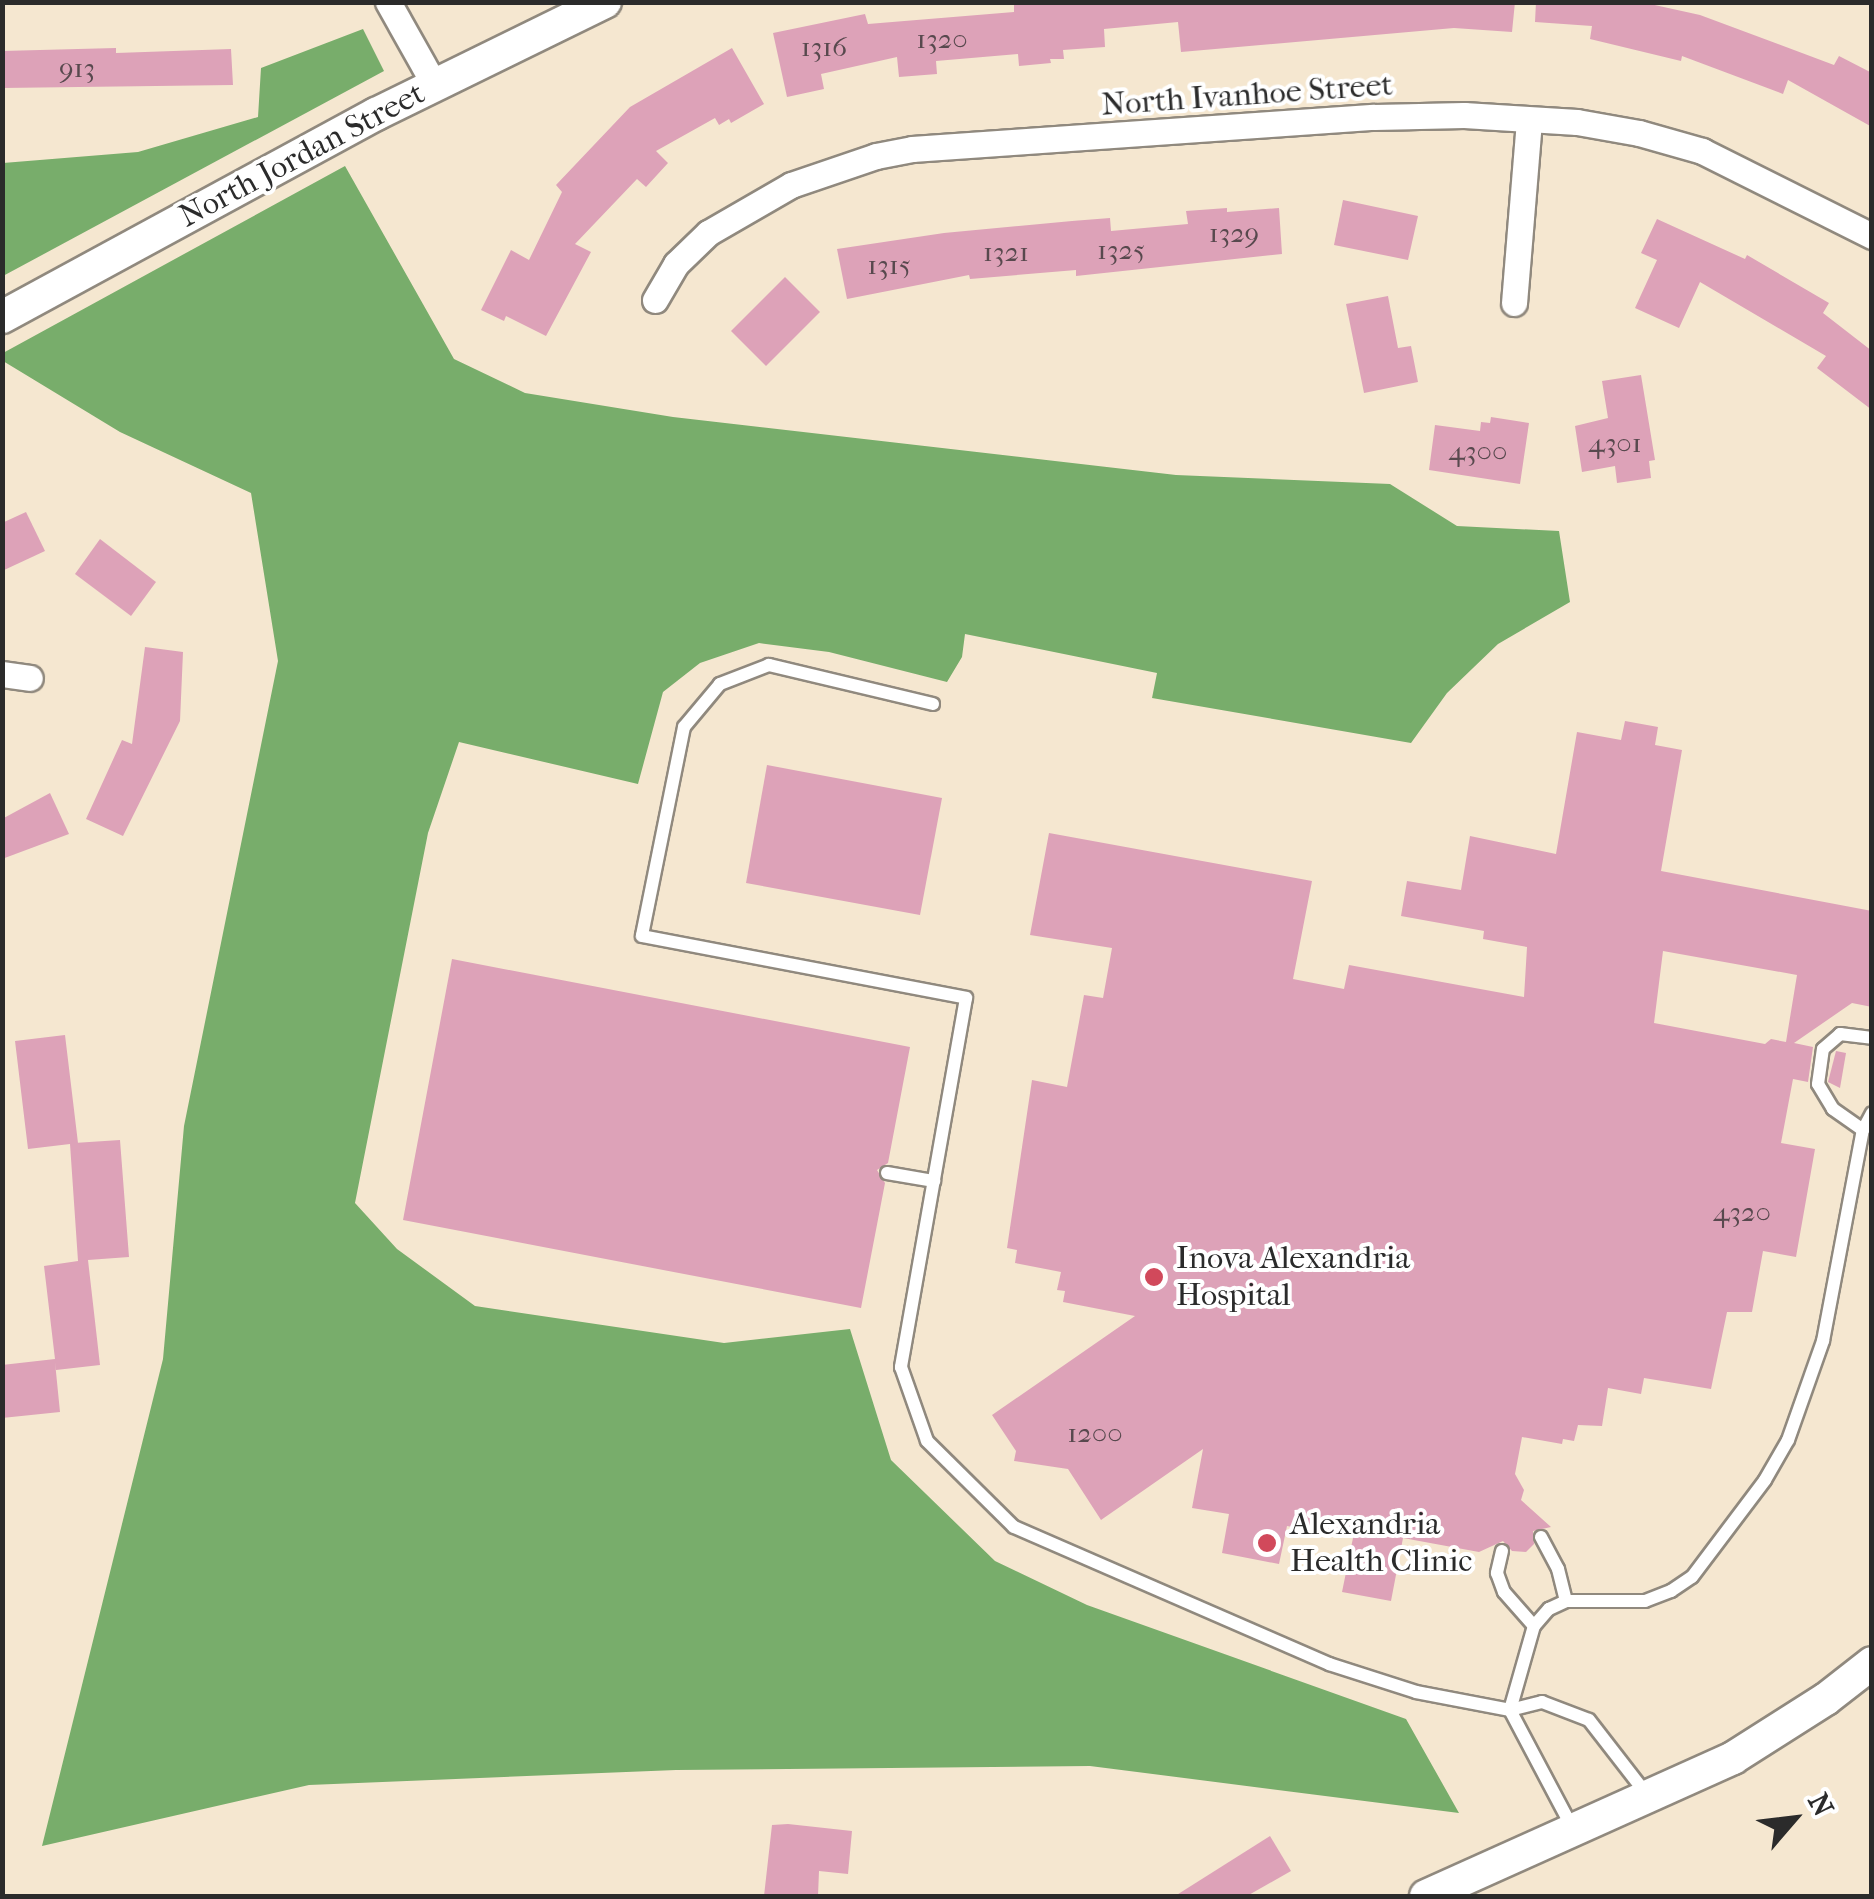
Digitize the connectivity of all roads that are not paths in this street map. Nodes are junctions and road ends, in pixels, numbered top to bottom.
1 (388, 2) edge
2 (606, 2) edge
3 (434, 84) junction
4 (1529, 122) junction
5 (1872, 236) edge
6 (655, 300) dead end
7 (1514, 302) dead end
8 (2, 317) edge
9 (2, 674) edge
10 (30, 678) dead end
11 (933, 704) dead end
12 (1872, 1038) edge
13 (1872, 1113) edge
14 (1864, 1130) junction
15 (887, 1172) dead end
16 (934, 1181) junction
17 (1540, 1538) dead end
18 (1502, 1551) dead end
19 (1566, 1601) junction
20 (1534, 1626) junction
21 (1872, 1663) edge
22 (1510, 1710) junction
23 (1650, 1798) junction
24 (1573, 1830) junction
25 (1426, 1896) edge

1 - 3 street
2 - 3 street, North Jordan Street
3 - 8 street, North Jordan Street
4 - 5 street, North Ivanhoe Street
4 - 6 street, North Ivanhoe Street
4 - 7 street
9 - 10 street
11 - 16 lane
12 - 14 lane
13 - 14 lane
14 - 19 lane
15 - 16 lane
16 - 22 lane
17 - 19 lane
18 - 20 lane
19 - 20 lane
20 - 22 lane
21 - 23 street
22 - 23 lane
22 - 24 lane
23 - 24 street
24 - 25 street

